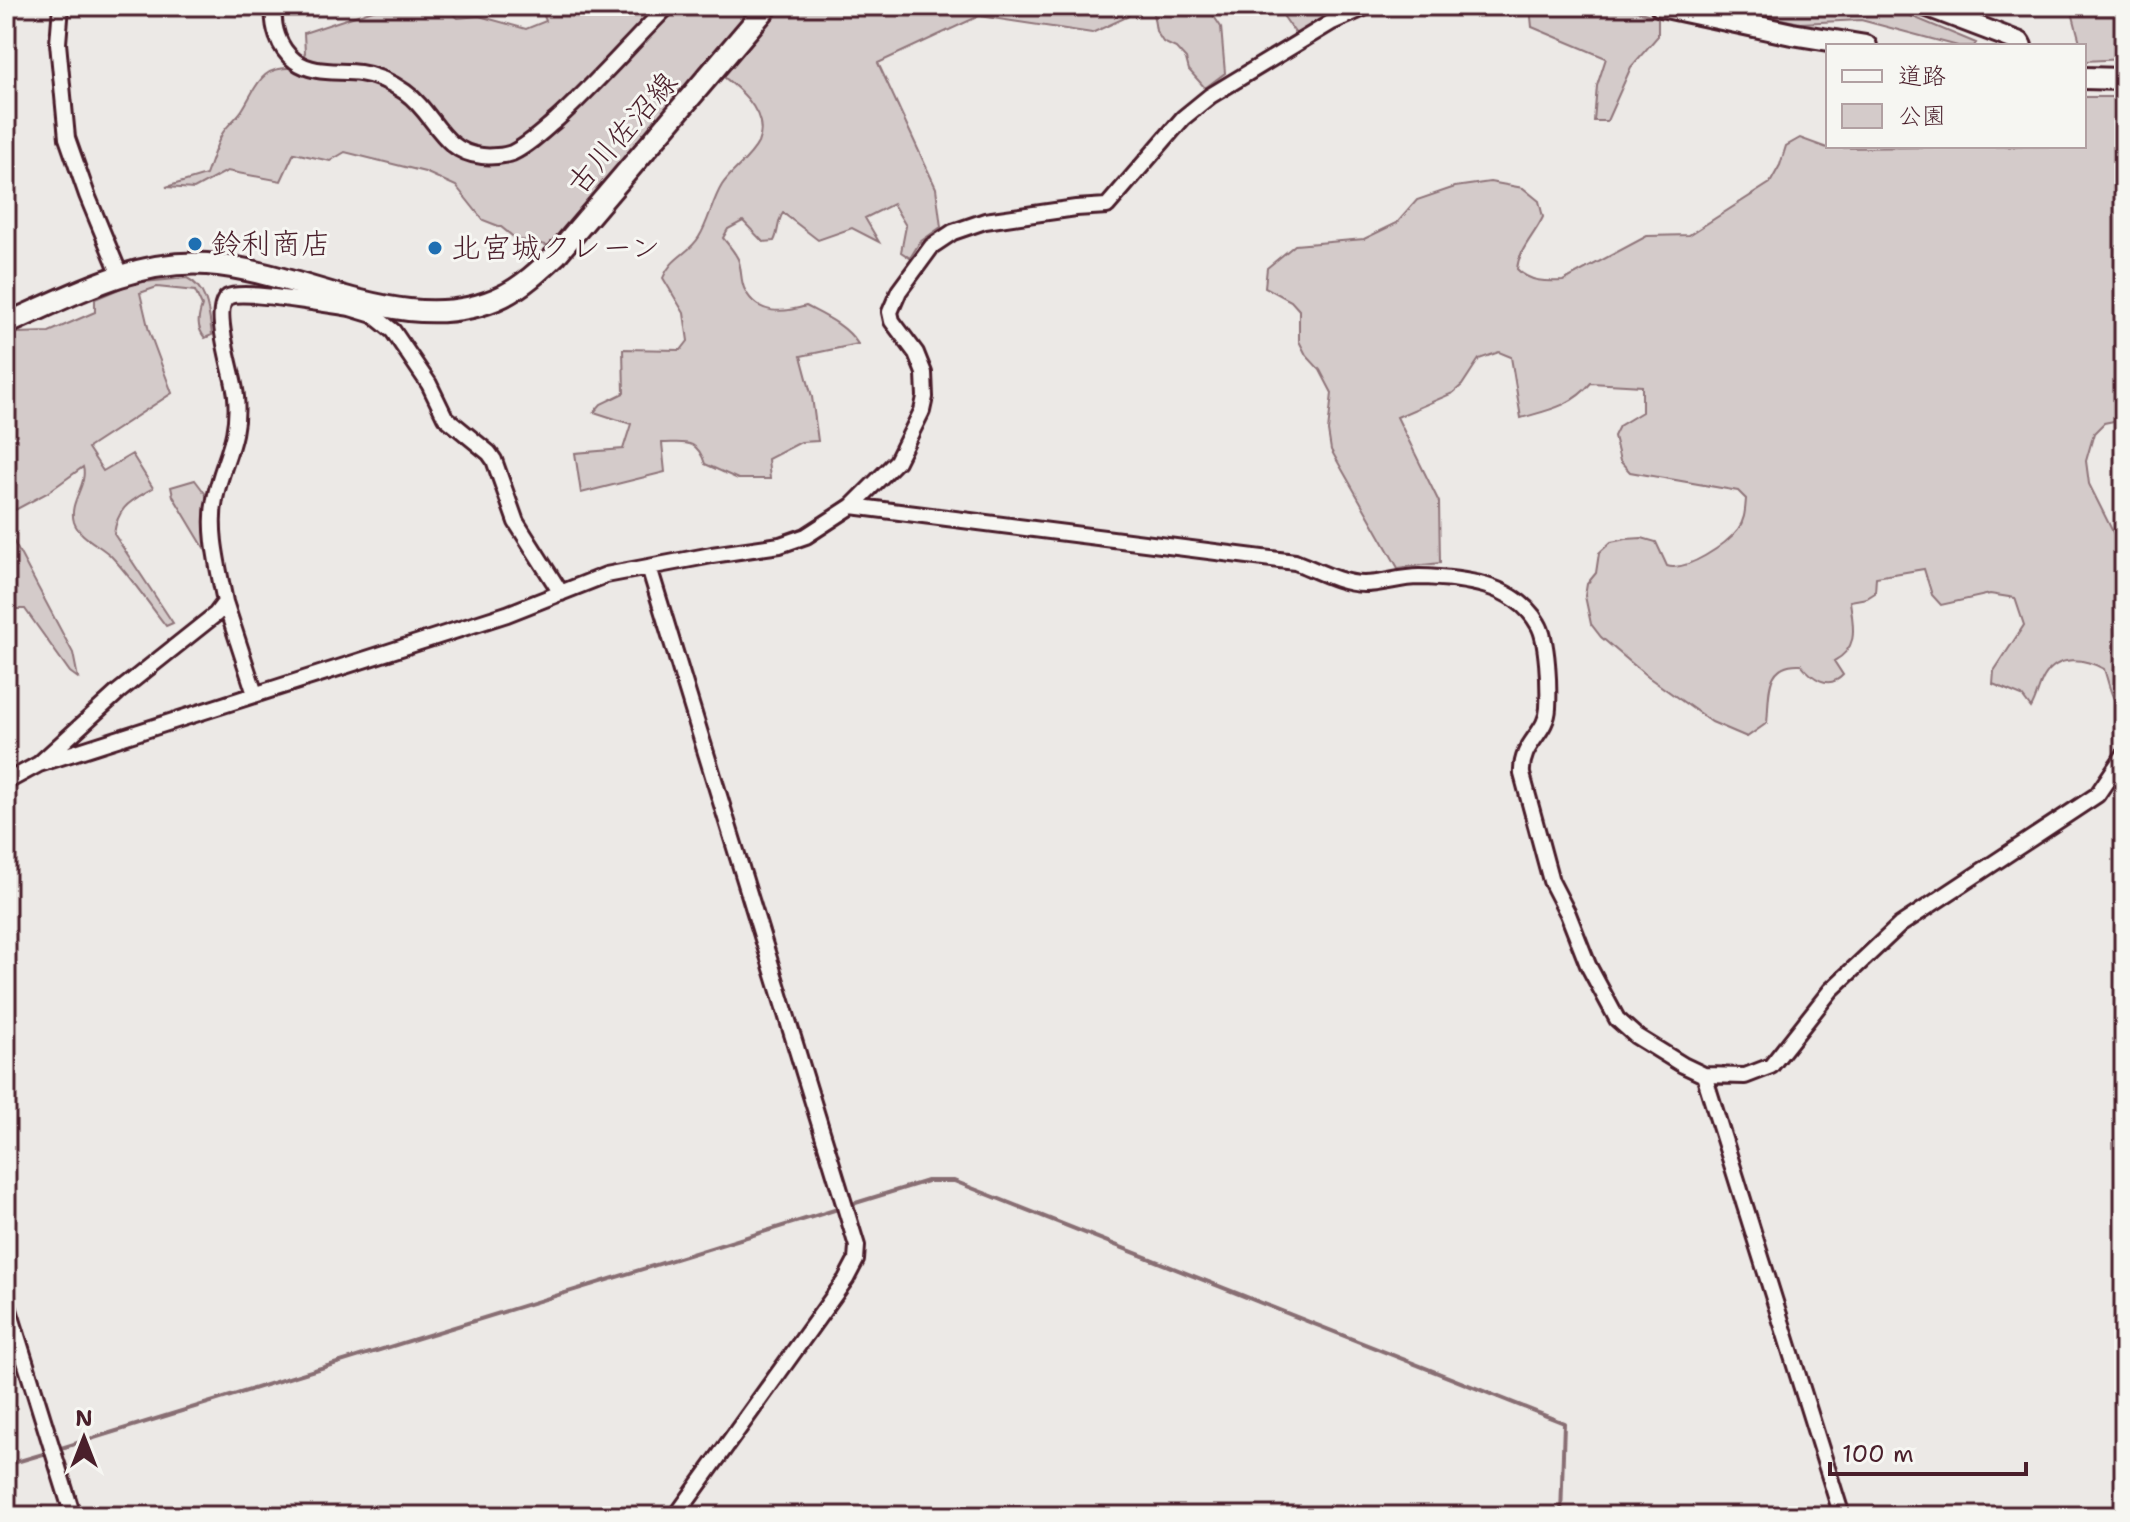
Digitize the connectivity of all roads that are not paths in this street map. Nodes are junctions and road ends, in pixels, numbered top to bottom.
1 (61, 6) edge
2 (274, 6) edge
3 (668, 6) edge
4 (768, 6) edge
5 (1368, 6) edge
6 (1661, 6) edge
7 (1925, 6) edge
8 (1854, 44) edge
9 (2021, 44) edge
10 (2086, 78) edge
11 (2124, 79) edge
12 (120, 275) junction
13 (352, 303) junction
14 (6, 324) edge
15 (852, 506) junction
16 (649, 567) junction
17 (561, 593) junction
18 (225, 602) junction
19 (255, 694) junction
20 (2124, 755) edge
21 (39, 764) junction
22 (6, 782) edge
23 (1704, 1075) junction
24 (6, 1300) edge
25 (73, 1516) edge
26 (676, 1516) edge
27 (1842, 1516) edge

1 - 12 street
2 - 3 street
4 - 13 main road, 古川佐沼線
5 - 15 street
6 - 8 main road
7 - 9 street
10 - 11 main road
12 - 13 main road, 古川佐沼線
12 - 14 main road, 古川佐沼線
13 - 17 street
13 - 18 street
15 - 16 street
15 - 23 street
16 - 17 street
16 - 26 street
17 - 19 street
18 - 19 street
18 - 21 street
19 - 21 street
20 - 23 street
21 - 22 street
23 - 27 street
24 - 25 street

